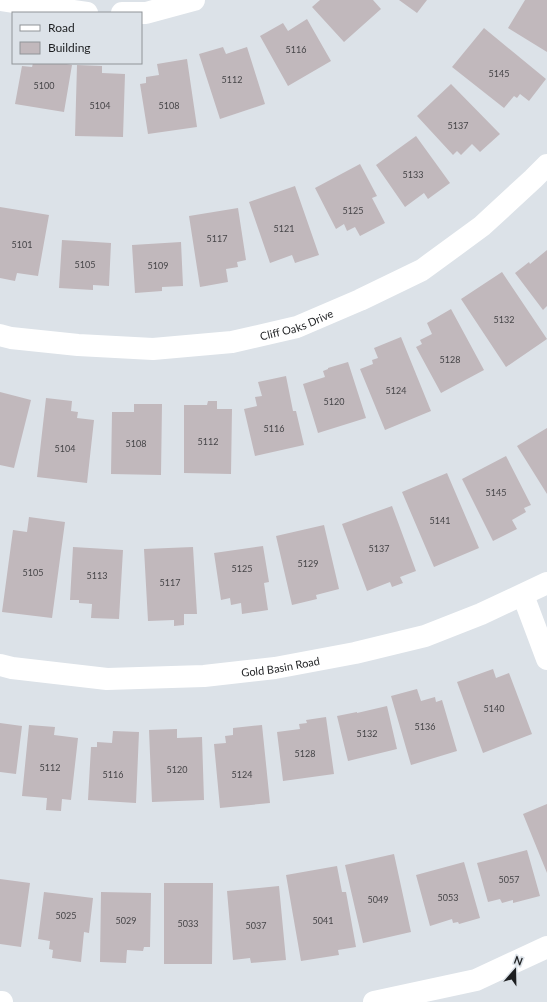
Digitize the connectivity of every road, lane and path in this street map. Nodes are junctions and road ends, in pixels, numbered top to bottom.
1 (0, 0) edge
2 (194, 0) edge
3 (80, 12) edge
4 (142, 13) edge
5 (547, 165) edge
6 (0, 336) edge
7 (547, 583) edge
8 (523, 595) junction
9 (547, 659) edge
10 (0, 665) edge
11 (547, 947) edge
12 (374, 1002) edge

1 - 3 street
2 - 4 street
5 - 6 street, Cliff Oaks Drive
7 - 8 street, Gold Basin Road
8 - 9 street
8 - 10 street, Gold Basin Road
11 - 12 street

